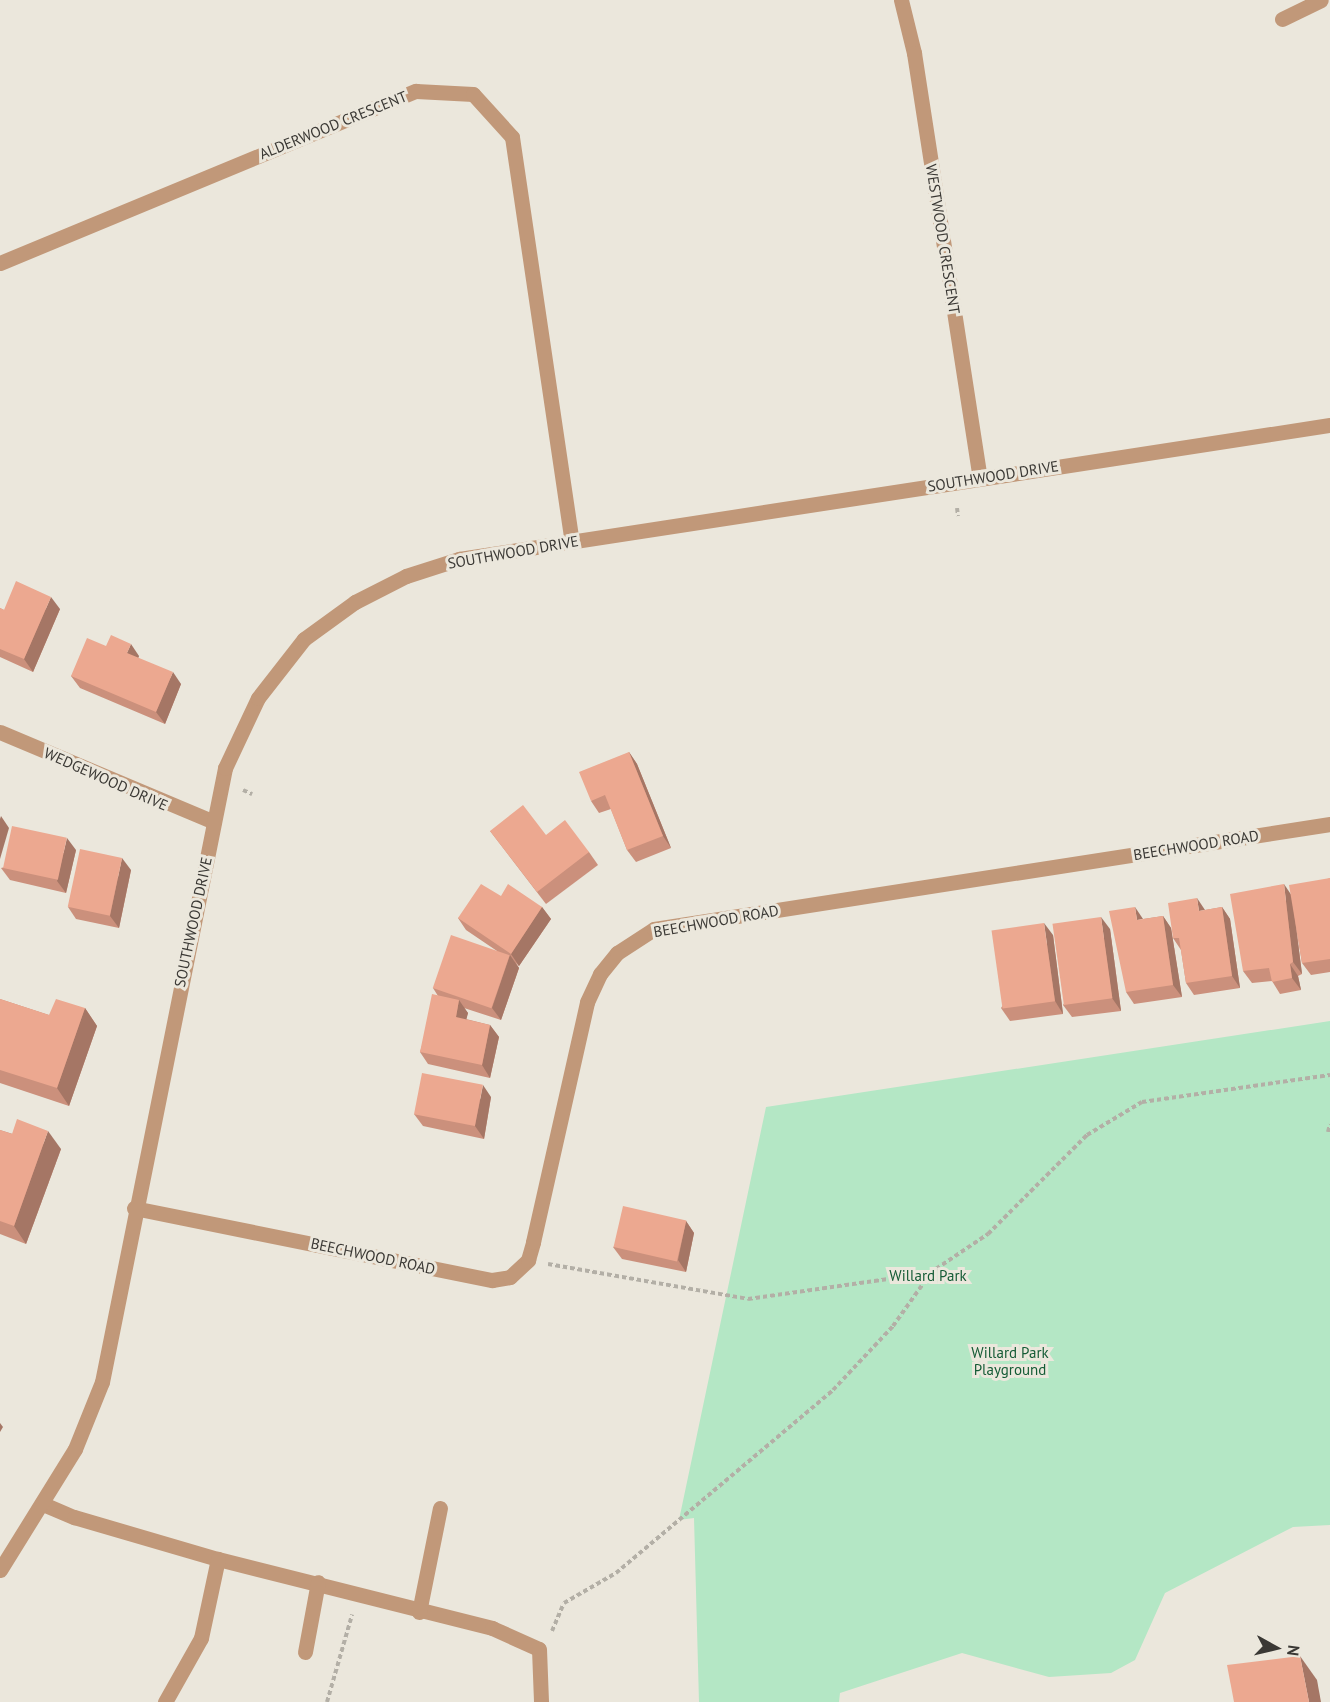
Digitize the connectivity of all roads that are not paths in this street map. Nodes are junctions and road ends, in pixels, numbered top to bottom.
1 (901, 0) edge
2 (1321, 0) edge
3 (1282, 19) dead end
4 (0, 263) edge
5 (1330, 425) edge
6 (980, 478) junction
7 (572, 541) junction
8 (0, 732) edge
9 (214, 822) junction
10 (1330, 824) edge
11 (134, 1208) junction
12 (44, 1503) junction
13 (440, 1508) dead end
14 (218, 1560) junction
15 (0, 1570) edge
16 (318, 1582) junction
17 (419, 1612) junction
18 (305, 1652) dead end
19 (165, 1702) edge
20 (541, 1702) edge

1 - 6 street, WESTWOOD CRESCENT
2 - 3 street
4 - 7 street, ALDERWOOD CRESCENT
5 - 6 street, SOUTHWOOD DRIVE
6 - 7 street, SOUTHWOOD DRIVE
7 - 9 street, SOUTHWOOD DRIVE
8 - 9 street, WEDGEWOOD DRIVE
9 - 11 street, SOUTHWOOD DRIVE
10 - 11 street, BEECHWOOD ROAD
11 - 12 street, SOUTHWOOD DRIVE
12 - 14 street
12 - 15 street, SOUTHWOOD DRIVE
13 - 17 street
14 - 16 street
14 - 19 street
16 - 17 street
16 - 18 street
17 - 20 street

